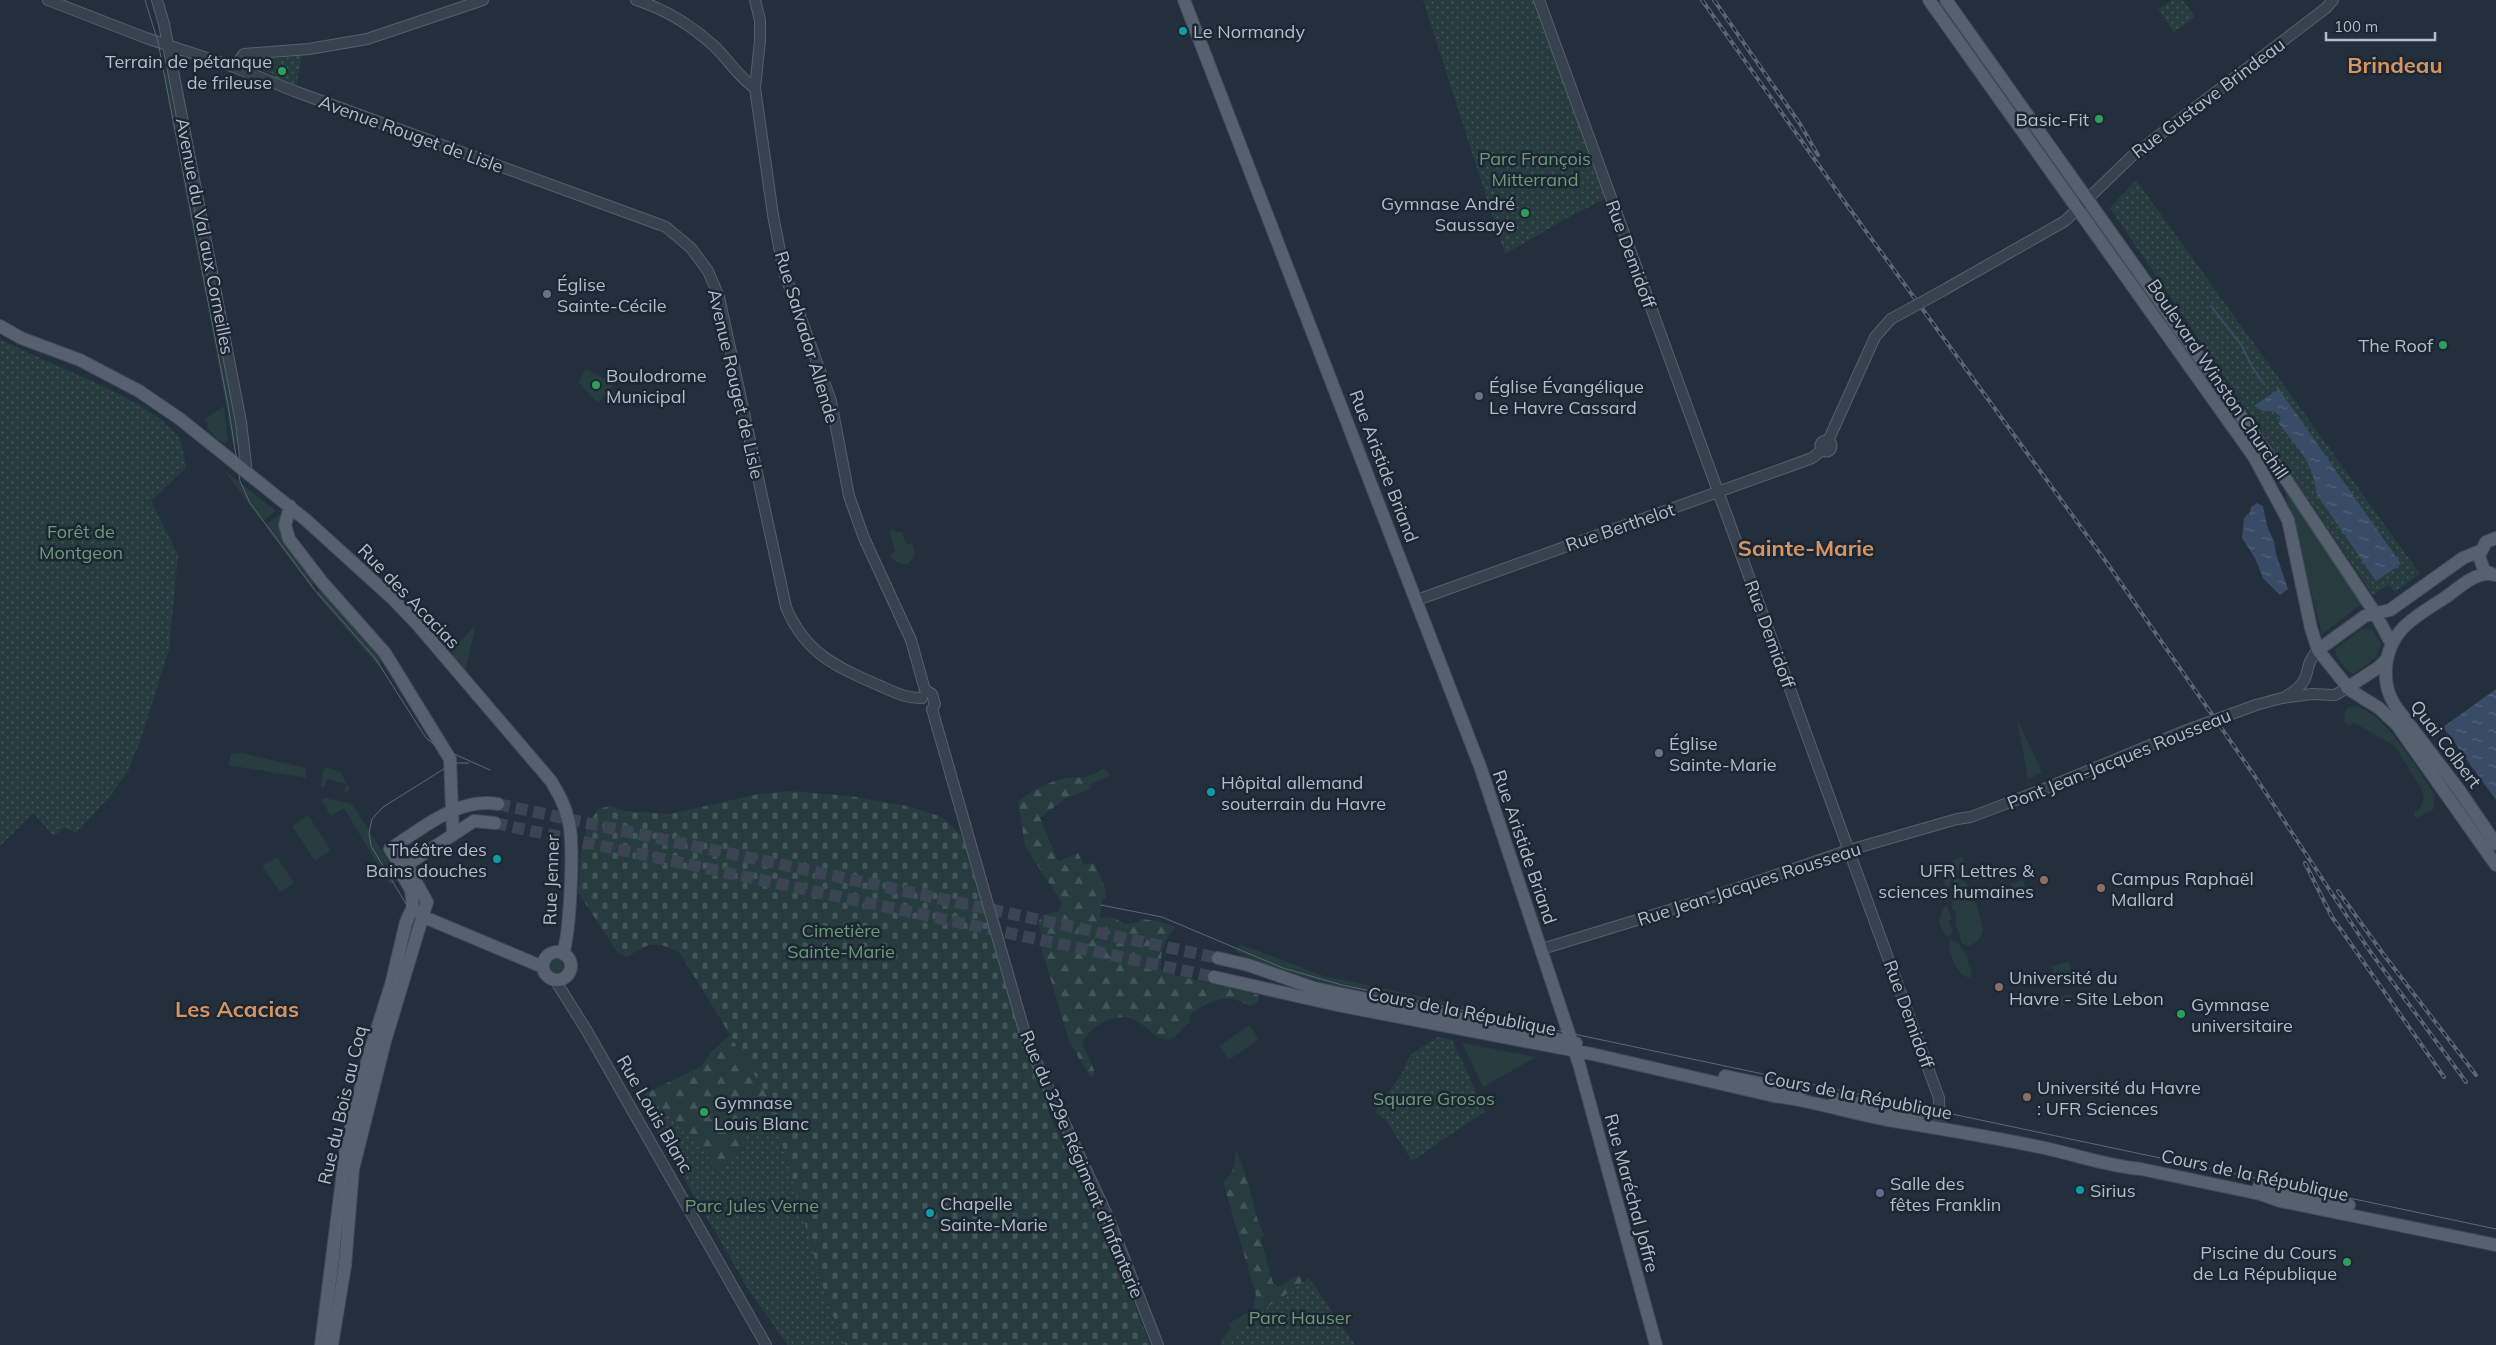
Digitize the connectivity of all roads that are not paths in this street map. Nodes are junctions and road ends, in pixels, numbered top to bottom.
1 (48, 0) edge
2 (157, 0) edge
3 (483, 0) edge
4 (636, 0) edge
5 (755, 0) edge
6 (1184, 0) edge
7 (1539, 0) edge
8 (1929, 0) edge
9 (1946, 0) edge
10 (2333, 0) edge
11 (169, 46) junction
12 (234, 67) junction
13 (755, 88) junction
14 (2082, 204) junction
15 (0, 326) edge
16 (1825, 446) joint
17 (247, 473) junction
18 (1718, 492) junction
19 (290, 506) junction
20 (2496, 538) edge
21 (2480, 551) junction
22 (2493, 574) edge
23 (1416, 600) junction
24 (2375, 613) junction
25 (2391, 643) junction
26 (2315, 654) junction
27 (2387, 658) junction
28 (2347, 688) junction
29 (923, 694) junction
30 (2282, 698) junction
31 (2397, 726) joint
32 (451, 780) junction
33 (551, 780) joint
34 (1956, 819) joint
35 (450, 821) junction
36 (495, 823) tunnel mouth
37 (2496, 844) edge
38 (1849, 850) junction
39 (2496, 865) edge
40 (402, 868) junction
41 (413, 907) junction
42 (424, 916) junction
43 (1542, 949) junction
44 (563, 954) junction
45 (1218, 958) tunnel mouth
46 (543, 967) junction
47 (1214, 977) tunnel mouth
48 (556, 980) junction
49 (1573, 1046) junction
50 (1940, 1125) junction
51 (2496, 1236) edge
52 (2496, 1245) edge
53 (321, 1345) edge
54 (332, 1345) edge
55 (766, 1345) edge
56 (1158, 1345) edge
57 (1656, 1345) edge

1 - 11 street, Avenue Rouget de Lisle
2 - 11 street, Avenue du Val aux Corneilles
3 - 12 street
4 - 13 street
5 - 13 street, Rue Salvador Allende
6 - 23 main road, Rue Aristide Briand
7 - 18 street, Rue Demidoff
8 - 14 main road, Boulevard Winston Churchill
9 - 14 main road, Boulevard Winston Churchill
10 - 14 street, Rue Gustave Brindeau
11 - 12 street, Avenue Rouget de Lisle
11 - 17 street, Avenue du Val aux Corneilles
12 - 29 street, Avenue Rouget de Lisle
13 - 29 street, Rue Salvador Allende
14 - 16 street, Rue Gustave Brindeau, bridge
14 - 24 main road, Boulevard Winston Churchill
14 - 26 main road, Boulevard Winston Churchill
15 - 17 main road, Rue des Acacias
16 - 18 street, Rue Berthelot
17 - 19 main road, Rue des Acacias
18 - 23 street, Rue Berthelot
18 - 38 street, Rue Demidoff
19 - 32 main road
19 - 33 main road, Rue des Acacias
20 - 21 main road
21 - 22 main road
21 - 24 main road
22 - 25 main road
23 - 43 main road, Rue Aristide Briand
24 - 25 main road, Boulevard Winston Churchill
24 - 26 main road
25 - 27 main road
26 - 28 main road, Boulevard Winston Churchill
26 - 30 street, Pont Jean-Jacques Rousseau
27 - 28 main road
27 - 37 main road, Quai Colbert
28 - 30 street, Pont Jean-Jacques Rousseau
28 - 31 main road, Boulevard Winston Churchill
29 - 56 street, Rue du 329e Régiment d'Infanterie
30 - 34 street, Pont Jean-Jacques Rousseau, bridge
31 - 39 main road, Quai Colbert
32 - 35 main road
32 - 35 main road
33 - 44 main road, Rue Jenner
34 - 38 street, Rue Jean-Jacques Rousseau
35 - 36 main road
35 - 40 main road
35 - 40 main road
38 - 43 street, Rue Jean-Jacques Rousseau
38 - 50 street, Rue Demidoff
40 - 41 main road
40 - 42 main road, Rue du Bois au Coq
41 - 42 main road
41 - 53 main road, Rue du Bois au Coq
42 - 46 main road
42 - 54 main road, Rue du Bois au Coq
43 - 49 main road, Rue Aristide Briand
44 - 46 main road
44 - 48 main road
45 - 49 main road, Cours de la République
46 - 48 main road
47 - 49 main road, Cours de la République
48 - 55 street, Rue Louis Blanc
49 - 50 main road, Cours de la République
49 - 57 main road, Rue Maréchal Joffre
50 - 51 main road, Cours de la République
50 - 52 main road, Cours de la République

